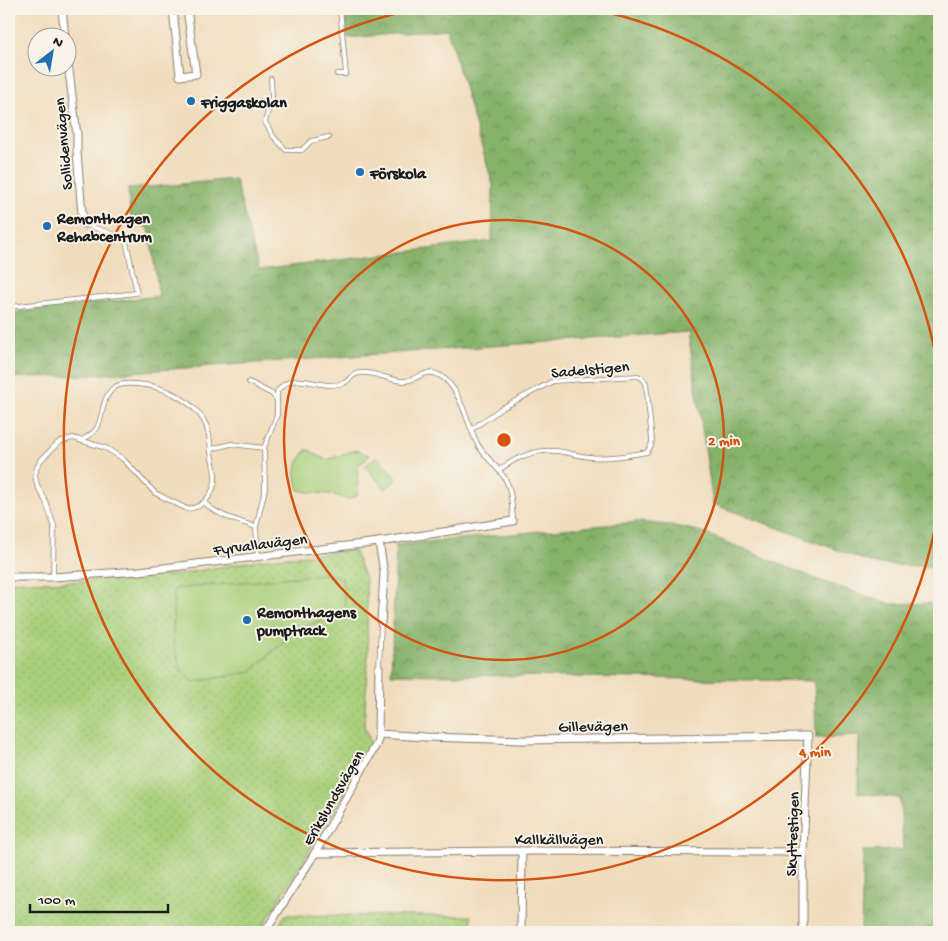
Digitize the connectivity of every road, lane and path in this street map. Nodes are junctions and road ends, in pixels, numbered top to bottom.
1 (62, 9) edge
2 (173, 9) edge
3 (187, 9) edge
4 (340, 9) edge
5 (64, 28) edge
6 (337, 74) dead end
7 (70, 78) edge
8 (271, 79) dead end
9 (329, 137) dead end
10 (84, 224) joint
11 (9, 306) edge
12 (249, 382) dead end
13 (277, 400) junction
14 (472, 429) junction
15 (82, 440) junction
16 (264, 448) junction
17 (211, 449) junction
18 (499, 470) junction
19 (204, 503) junction
20 (514, 521) joint
21 (256, 527) junction
22 (379, 542) junction
23 (258, 557) junction
24 (9, 577) edge
25 (53, 577) junction
26 (381, 623) joint
27 (379, 668) joint
28 (378, 734) junction
29 (808, 736) joint
30 (522, 851) junction
31 (803, 852) junction
32 (315, 853) junction
33 (265, 932) edge
34 (521, 932) edge
35 (803, 932) edge

1 - 5 street
2 - 3 street
4 - 6 lane
7 - 10 street, Sollidenvägen
8 - 9 lane
10 - 11 lane
12 - 13 lane
13 - 14 lane
13 - 16 lane
14 - 18 lane
14 - 18 lane, Sadelstigen
15 - 17 lane
15 - 19 lane
15 - 25 lane
16 - 17 lane
16 - 21 lane
17 - 19 lane
18 - 20 lane
19 - 21 lane
20 - 22 street, Fyrvallavägen
21 - 23 lane
22 - 23 street, Fyrvallavägen
22 - 26 street, Erikslundsvägen
23 - 25 street, Fyrvallavägen
24 - 25 street, Fyrvallavägen
26 - 27 lane, Erikslundsvägen
27 - 28 street, Erikslundsvägen
28 - 29 street, Gillevägen
28 - 32 street, Erikslundsvägen
29 - 31 street, Skyttestigen
30 - 31 street, Kallkällvägen
30 - 32 street, Kallkällvägen
30 - 34 street
31 - 35 street, Skyttestigen
32 - 33 street, Erikslundsvägen

